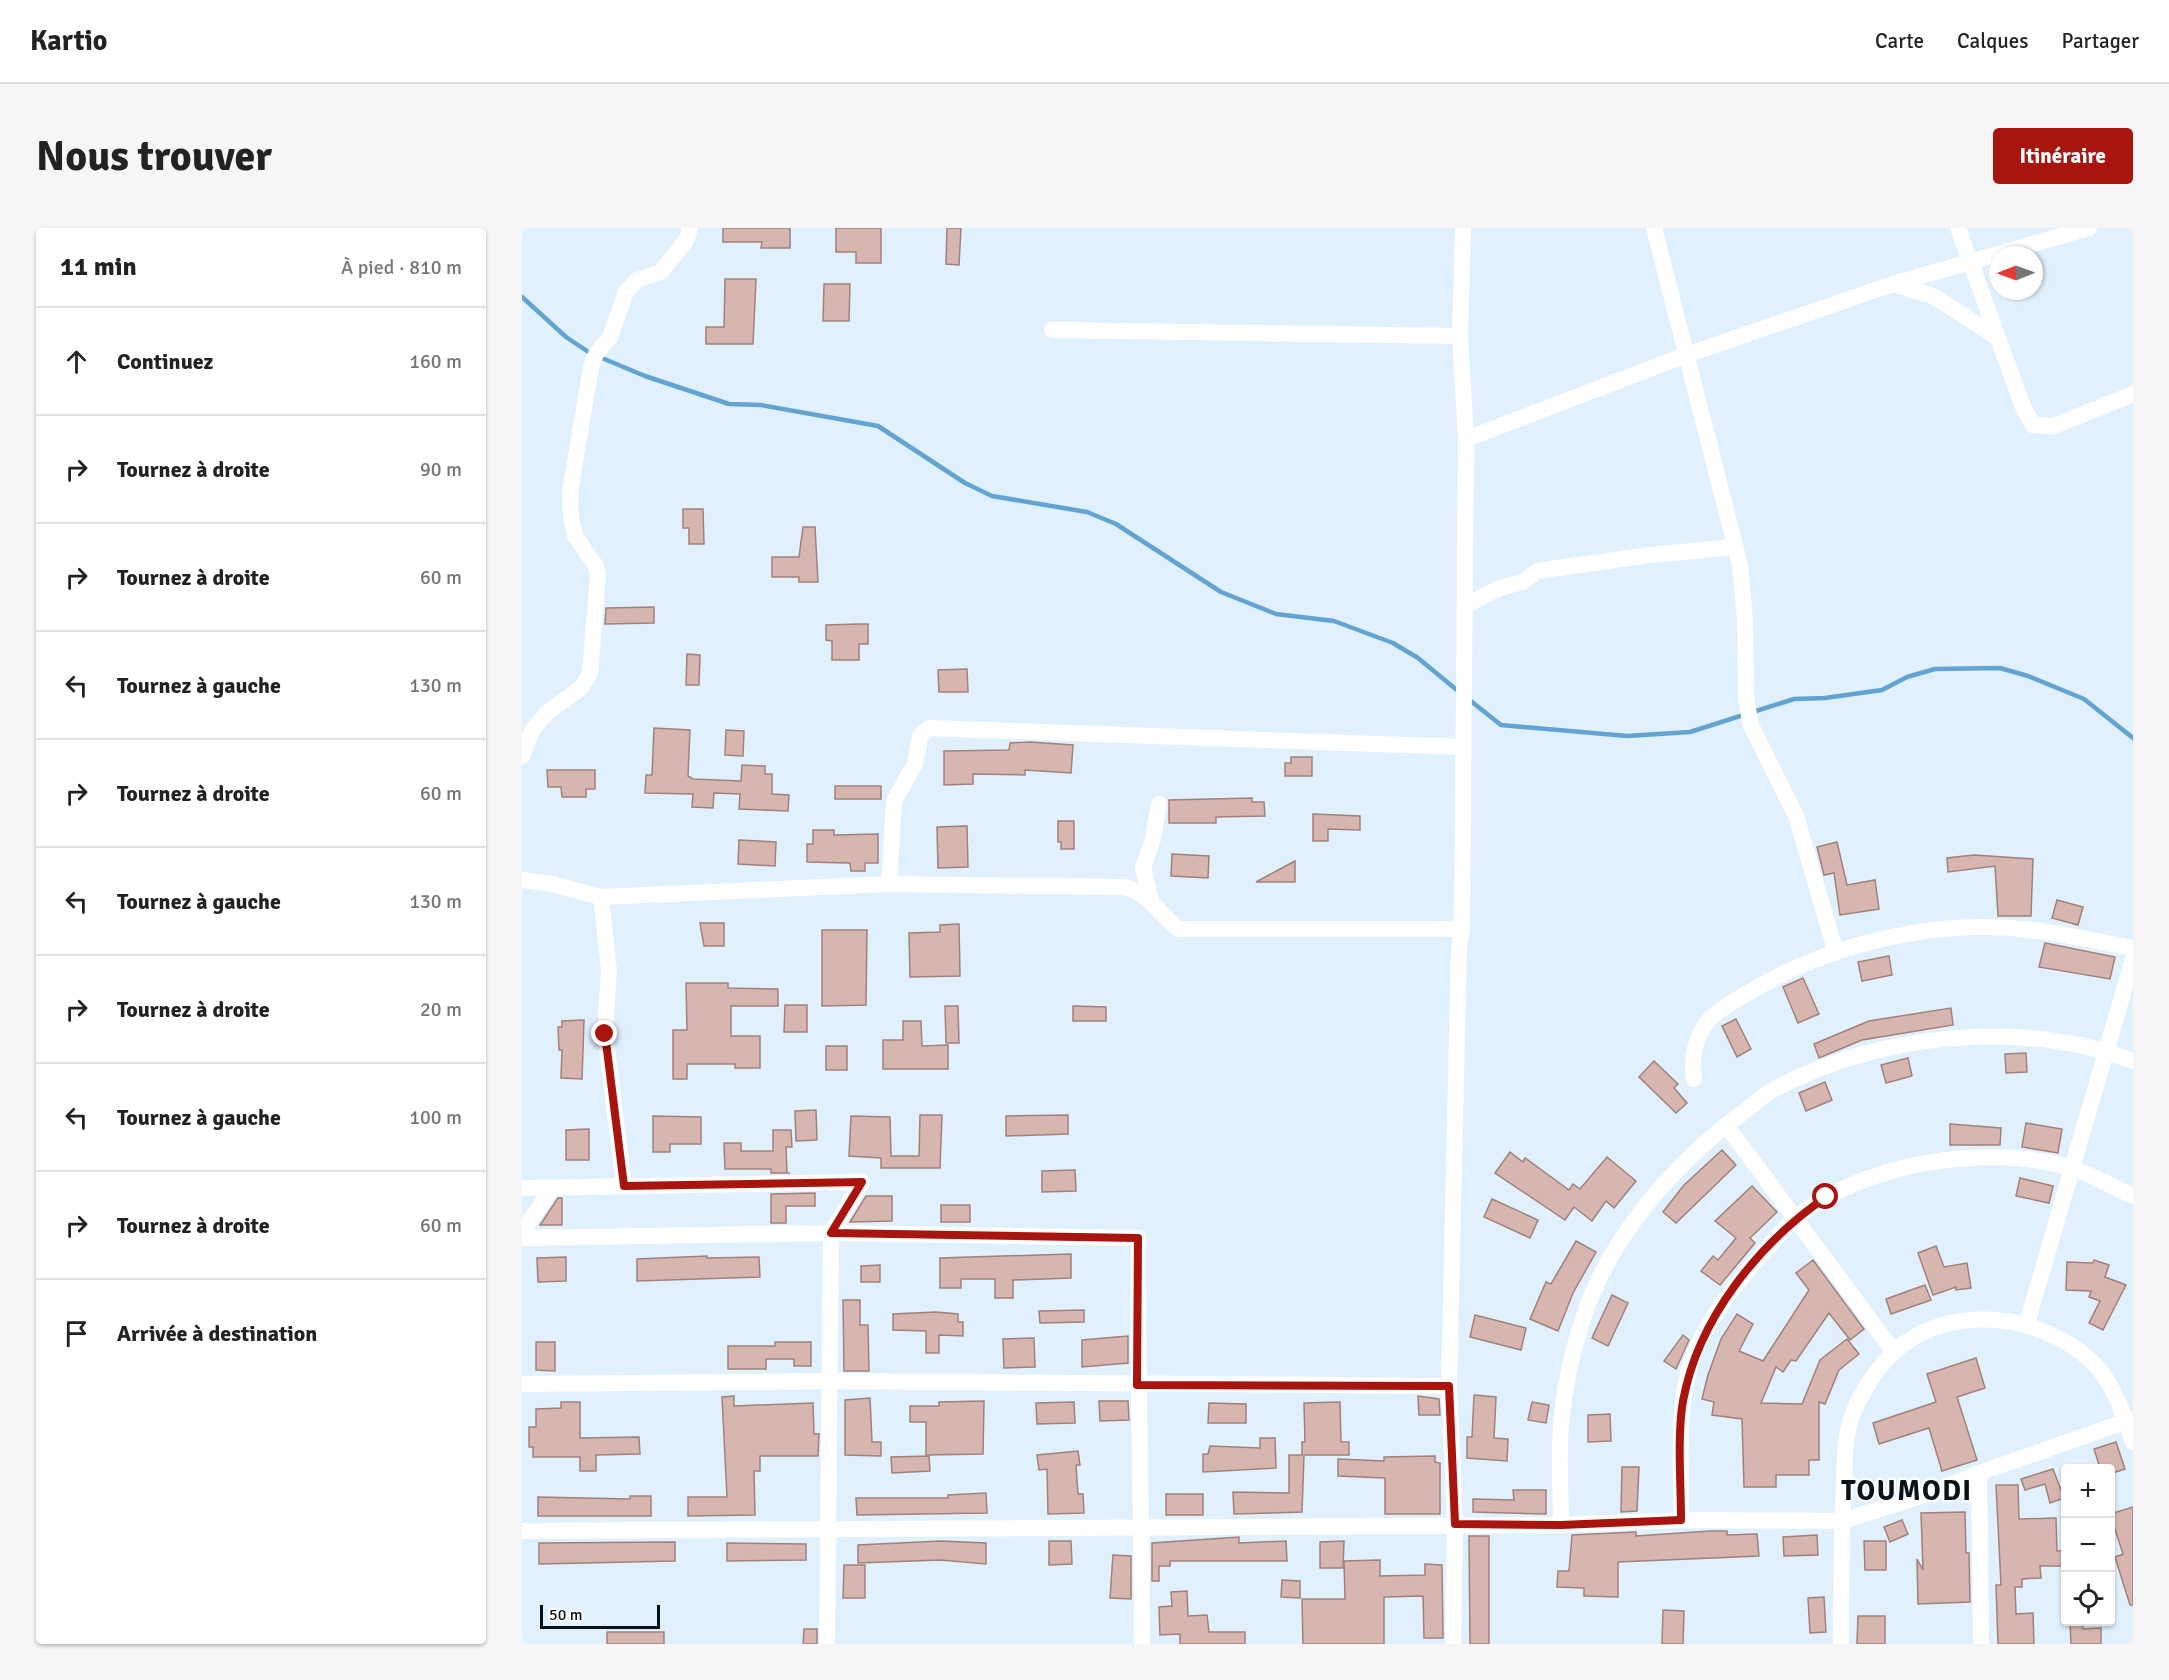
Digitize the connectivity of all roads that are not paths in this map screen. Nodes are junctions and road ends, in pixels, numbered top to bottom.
1 (690, 228) edge
2 (1463, 228) edge
3 (1654, 228) edge
4 (1958, 228) edge
5 (2089, 228) edge
6 (1970, 261) junction
7 (1893, 284) junction
8 (1052, 330) dead end
9 (1460, 336) junction
10 (1998, 338) junction
11 (1686, 355) junction
12 (2133, 394) edge
13 (1466, 439) junction
14 (1736, 547) junction
15 (1465, 606) junction
16 (1463, 747) junction
17 (522, 756) edge
18 (1159, 804) dead end
19 (522, 880) edge
20 (889, 884) junction
21 (601, 897) junction
22 (1151, 900) junction
23 (1462, 929) junction
24 (2133, 948) edge
25 (1836, 953) junction
26 (2133, 959) edge
27 (2107, 1051) junction
28 (2133, 1061) edge
29 (1694, 1079) dead end
30 (1726, 1125) junction
31 (2072, 1168) junction
32 (624, 1186) junction
33 (522, 1188) edge
34 (552, 1188) junction
35 (2133, 1196) edge
36 (1797, 1217) junction
37 (522, 1233) edge
38 (831, 1233) junction
39 (522, 1238) edge
40 (2027, 1323) junction
41 (1894, 1353) junction
42 (829, 1381) junction
43 (522, 1384) edge
44 (1137, 1385) junction
45 (1449, 1386) junction
46 (2130, 1420) edge
47 (2133, 1442) edge
48 (1979, 1473) junction
49 (1681, 1520) junction
50 (1842, 1521) junction
51 (1455, 1524) junction
52 (1561, 1525) junction
53 (1142, 1526) junction
54 (522, 1531) edge
55 (830, 1531) junction
56 (827, 1644) edge
57 (1142, 1644) edge
58 (1453, 1644) edge
59 (1841, 1644) edge
60 (1981, 1644) edge

1 - 17 street
2 - 9 street
3 - 11 street
4 - 6 street
5 - 6 street
6 - 7 street
6 - 10 street
7 - 10 street
7 - 11 street
8 - 9 street
9 - 13 street
10 - 12 street
11 - 13 street
11 - 14 street
13 - 15 street
14 - 15 street
14 - 25 street
15 - 16 street
16 - 20 street
16 - 23 street
18 - 22 street
19 - 21 street
20 - 21 street
20 - 22 street
21 - 32 street
22 - 23 street
23 - 45 street
24 - 25 street
25 - 29 street
26 - 27 street
27 - 28 street
27 - 30 street
27 - 31 street
30 - 36 street
30 - 52 street
31 - 35 street
31 - 36 street
31 - 40 street
32 - 34 street
32 - 38 street
33 - 34 street
34 - 37 street
36 - 41 street
36 - 49 street
38 - 39 street
38 - 42 street
38 - 44 street
40 - 41 street
40 - 46 street
41 - 50 street
42 - 43 street
42 - 44 street
42 - 55 street
44 - 45 street
44 - 53 street
45 - 51 street
46 - 47 street
46 - 48 street
48 - 50 street
48 - 60 street
49 - 50 street
49 - 52 street
50 - 59 street
51 - 52 street
51 - 53 street
51 - 58 street
53 - 55 street
53 - 57 street
54 - 55 street
55 - 56 street

